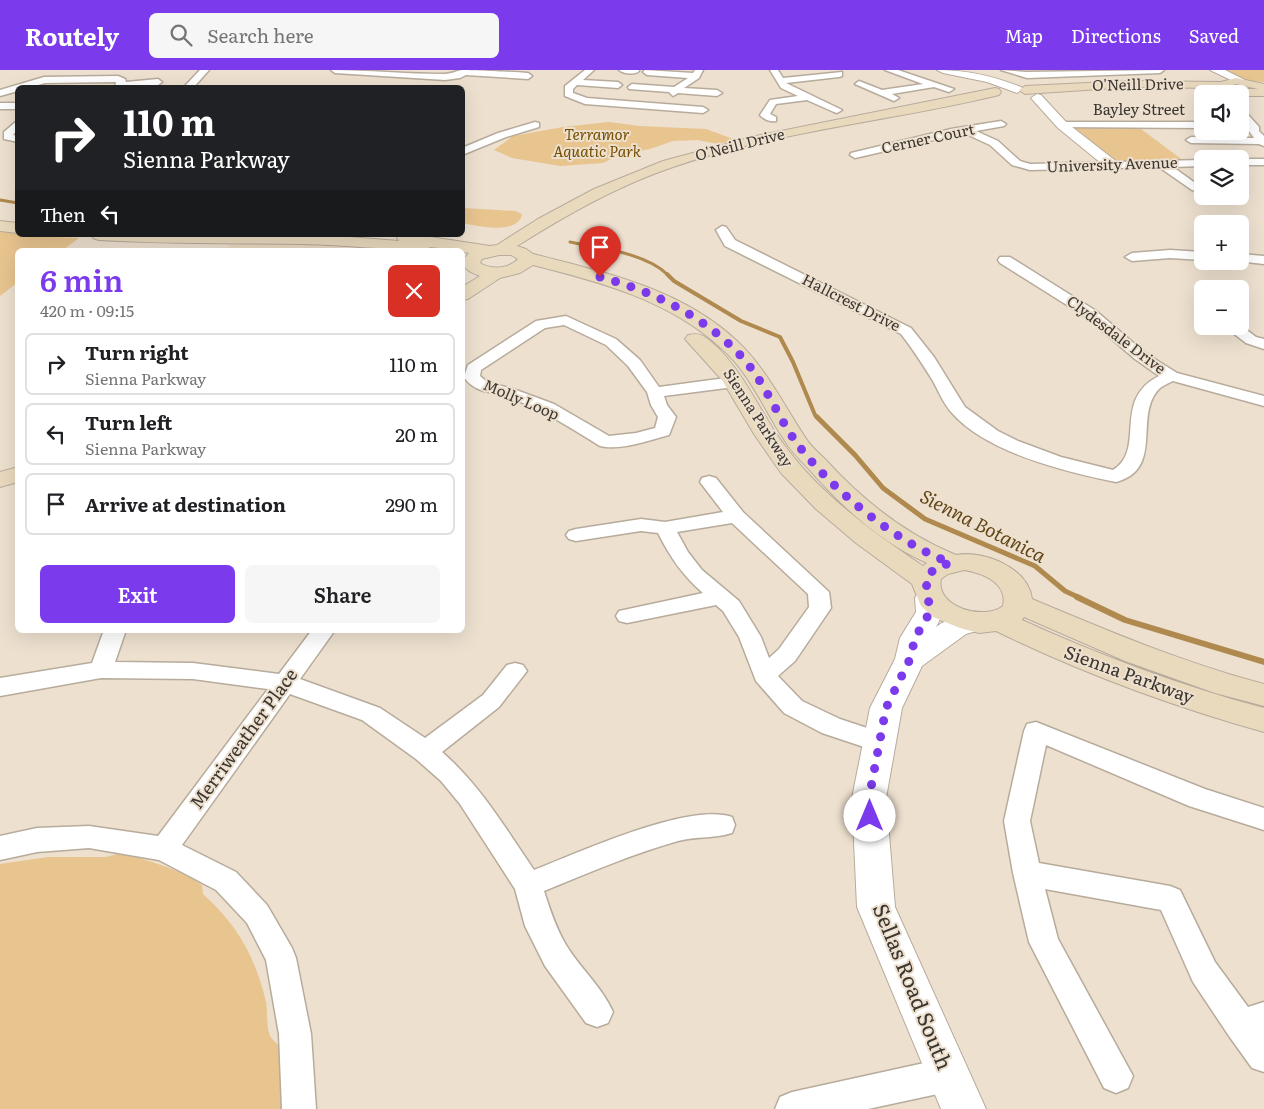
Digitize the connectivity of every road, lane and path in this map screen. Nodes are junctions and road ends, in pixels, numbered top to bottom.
1 (205, 70) edge
2 (335, 70) edge
3 (590, 70) edge
4 (623, 70) edge
5 (774, 70) edge
6 (889, 70) edge
7 (943, 70) edge
8 (1005, 70) edge
9 (1137, 70) edge
10 (1159, 70) edge
11 (1205, 70) edge
12 (1216, 70) edge
13 (356, 71) edge
14 (634, 71) edge
15 (463, 72) edge
16 (505, 72) edge
17 (647, 72) dead end
18 (698, 73) edge
19 (839, 74) dead end
20 (1171, 75) dead end
21 (528, 76) dead end
22 (920, 76) junction
23 (780, 81) junction
24 (158, 82) dead end
25 (575, 82) junction
26 (1243, 82) junction
27 (935, 84) junction
28 (25, 85) edge
29 (120, 85) edge
30 (130, 85) edge
31 (190, 85) edge
32 (618, 85) dead end
33 (1224, 85) joint
34 (1194, 86) edge
35 (632, 87) dead end
36 (1262, 87) edge
37 (0, 88) edge
38 (949, 88) dead end
39 (15, 89) edge
40 (11, 90) junction
41 (676, 90) junction
42 (0, 93) edge
43 (718, 93) dead end
44 (882, 93) junction
45 (1249, 93) edge
46 (1015, 96) junction
47 (809, 97) junction
48 (898, 100) dead end
49 (823, 103) junction
50 (0, 106) edge
51 (15, 106) edge
52 (667, 110) junction
53 (703, 110) dead end
54 (837, 110) dead end
55 (1136, 115) dead end
56 (1249, 119) edge
57 (15, 121) edge
58 (1001, 124) dead end
59 (1147, 124) junction
60 (1171, 124) junction
61 (1194, 124) edge
62 (535, 125) dead end
63 (1063, 125) junction
64 (1259, 127) edge
65 (966, 130) junction
66 (15, 138) edge
67 (1192, 140) junction
68 (1263, 142) edge
69 (1203, 149) dead end
70 (465, 151) edge
71 (855, 155) dead end
72 (1249, 162) edge
73 (1264, 162) edge
74 (1160, 163) junction
75 (1194, 163) edge
76 (1112, 165) junction
77 (1194, 187) edge
78 (0, 219) edge
79 (15, 220) edge
80 (0, 226) edge
81 (15, 228) edge
82 (722, 230) dead end
83 (127, 237) edge
84 (396, 237) edge
85 (411, 248) edge
86 (495, 250) junction
87 (1194, 256) edge
88 (1132, 257) dead end
89 (1249, 259) edge
90 (1005, 260) dead end
91 (1264, 260) edge
92 (516, 264) junction
93 (468, 267) edge
94 (465, 293) edge
95 (1244, 335) edge
96 (1264, 344) edge
97 (1171, 376) junction
98 (737, 385) junction
99 (656, 392) junction
100 (1264, 401) edge
101 (796, 442) junction
102 (15, 475) edge
103 (0, 480) edge
104 (709, 482) dead end
105 (15, 487) edge
106 (0, 492) edge
107 (736, 516) junction
108 (665, 528) junction
109 (576, 535) dead end
110 (951, 563) junction
111 (928, 589) junction
112 (721, 597) junction
113 (627, 616) dead end
114 (997, 616) junction
115 (114, 633) edge
116 (322, 633) edge
117 (910, 659) junction
118 (101, 670) junction
119 (515, 671) dead end
120 (764, 675) junction
121 (285, 683) junction
122 (0, 687) edge
123 (1264, 695) edge
124 (1264, 720) edge
125 (879, 742) junction
126 (425, 752) junction
127 (1264, 819) edge
128 (722, 825) dead end
129 (0, 848) edge
130 (164, 849) junction
131 (1027, 873) junction
132 (528, 885) junction
133 (597, 1012) dead end
134 (1252, 1022) edge
135 (1264, 1056) edge
136 (947, 1075) junction
137 (1116, 1076) dead end
138 (299, 1109) edge
139 (792, 1109) edge
140 (964, 1109) edge

1 - 31 street
2 - 13 street
3 - 25 street
4 - 14 street
5 - 23 street
6 - 22 street
7 - 46 street
7 - 46 street
8 - 9 street
9 - 10 street
10 - 20 street
11 - 33 street
12 - 26 street
13 - 15 street
15 - 16 street
16 - 21 street
17 - 18 street
18 - 41 street
19 - 23 street
22 - 27 street
22 - 44 street
23 - 47 street
24 - 30 street
25 - 32 street
25 - 52 street
26 - 33 main road, O'Neill Drive
26 - 36 main road, O'Neill Drive
27 - 38 street
27 - 44 street
28 - 29 street
34 - 46 main road, O'Neill Drive
35 - 41 street
36 - 45 main road, O'Neill Drive
37 - 40 street
39 - 40 street
40 - 42 street
41 - 43 street
41 - 52 street
44 - 48 street
46 - 63 street
46 - 86 main road, O'Neill Drive
46 - 92 main road, O'Neill Drive
47 - 49 street
47 - 49 street
49 - 54 street
50 - 51 street
52 - 53 street
55 - 59 street
56 - 64 street
57 - 66 street
58 - 65 street, Cerner Court
59 - 60 street
59 - 63 street
60 - 61 street
60 - 67 street
62 - 70 street
63 - 76 street
64 - 68 street
65 - 71 street, Cerner Court
65 - 76 street, University Avenue
67 - 68 street
67 - 69 street
72 - 73 street
74 - 75 street, University Avenue
74 - 76 street, University Avenue
74 - 77 street
78 - 79 main road
80 - 81 main road
82 - 97 street, Hallcrest Drive
83 - 85 main road
84 - 86 main road
86 - 92 main road
86 - 93 main road, O'Neill Drive
87 - 88 street
89 - 91 street
90 - 97 street, Clydesdale Drive
92 - 93 main road, O'Neill Drive
92 - 94 main road, O'Neill Drive
92 - 98 main road, Sienna Parkway
92 - 101 main road, Sienna Parkway
95 - 96 street
97 - 100 street, Clydesdale Drive
98 - 99 street
98 - 101 main road
98 - 111 main road, Sienna Parkway
99 - 99 street, Molly Loop
101 - 110 main road, Sienna Parkway
102 - 103 main road
104 - 107 street
105 - 106 main road
107 - 108 street
107 - 120 street
108 - 109 street
108 - 112 street
110 - 111 main road, Sienna Parkway
110 - 114 main road, Sienna Parkway
111 - 114 main road, Sienna Parkway
111 - 117 street, Sellas Road South
112 - 113 street
112 - 120 street
114 - 117 street, Sellas Road South
114 - 123 main road, Sienna Parkway
114 - 124 main road, Sienna Parkway
115 - 118 street
116 - 121 street, Merriweather Place
117 - 125 street, Sellas Road South
118 - 121 street
118 - 122 street
119 - 126 street
120 - 125 street
121 - 126 street
121 - 130 street, Merriweather Place
125 - 136 street, Sellas Road South
126 - 132 street
127 - 131 street
128 - 132 street
129 - 130 street
130 - 138 street
131 - 134 street
131 - 137 street
132 - 133 street
134 - 135 street
136 - 139 street
136 - 140 street, Sellas Road South

